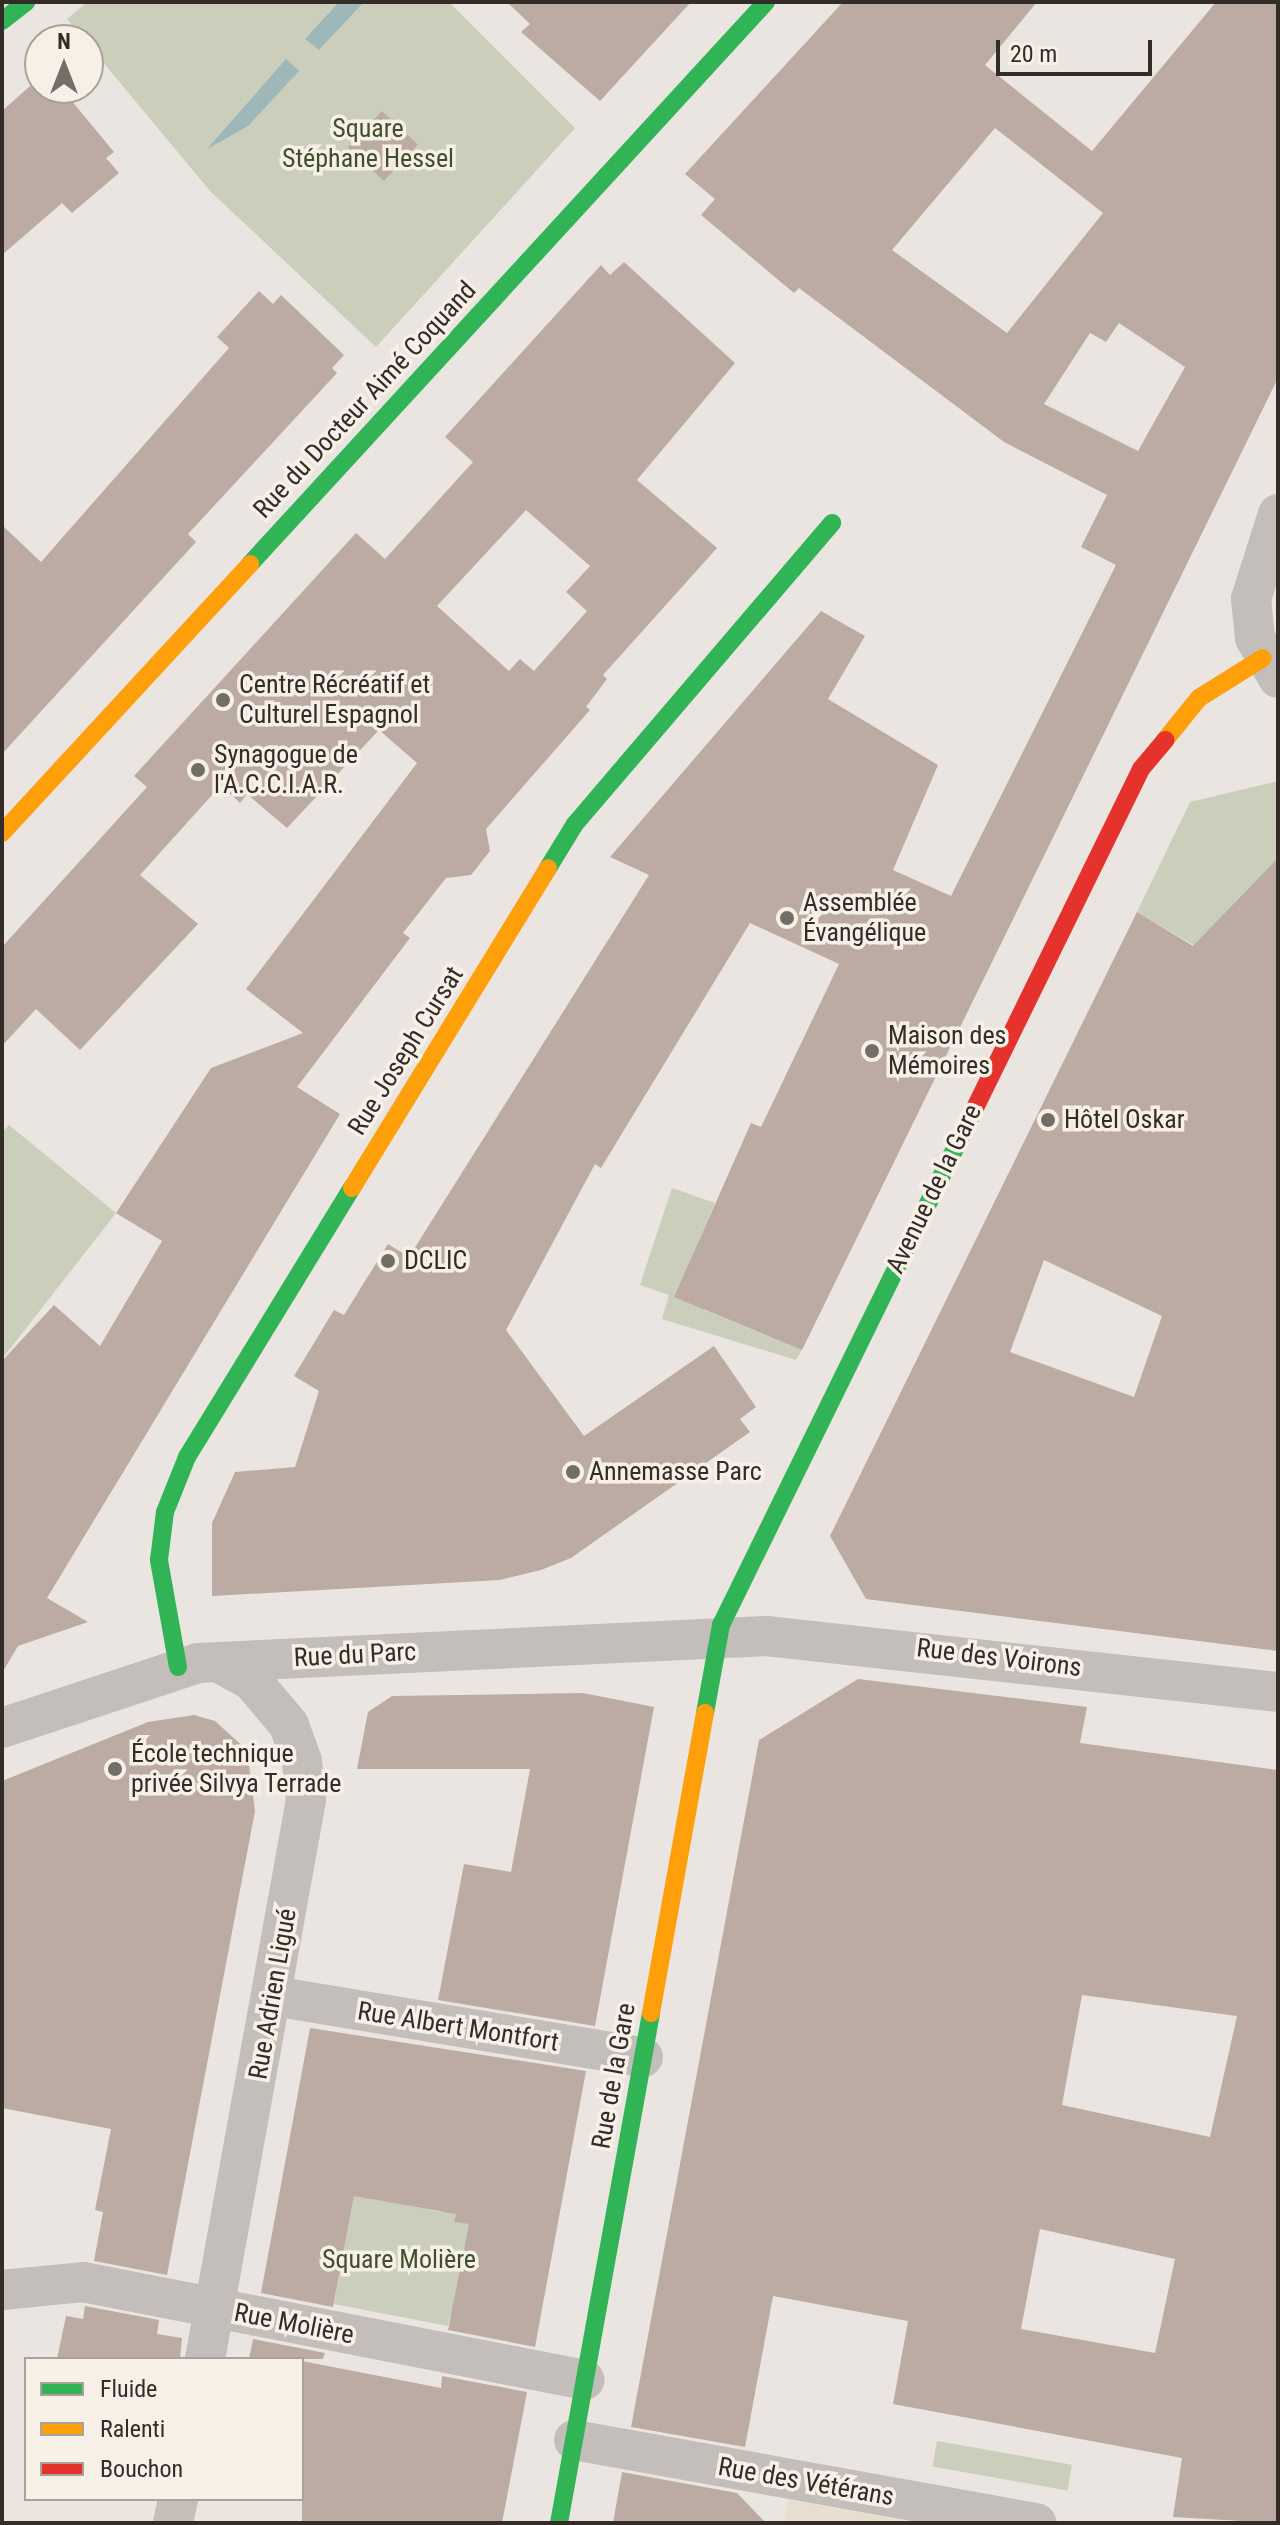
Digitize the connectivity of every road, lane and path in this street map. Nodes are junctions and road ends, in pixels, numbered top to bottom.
1 (26, 2) edge
2 (766, 2) edge
3 (2, 21) edge
4 (1278, 514) edge
5 (832, 523) dead end
6 (1270, 668) edge
7 (2, 833) edge
8 (719, 1638) junction
9 (218, 1662) junction
10 (178, 1667) junction
11 (1278, 1692) edge
12 (2, 1728) edge
13 (273, 1996) junction
14 (643, 2057) junction
15 (2, 2290) edge
16 (214, 2309) junction
17 (205, 2357) edge
18 (585, 2380) junction
19 (574, 2440) junction
20 (178, 2501) edge
21 (899, 2511) edge
22 (964, 2517) edge
23 (173, 2523) edge
24 (559, 2523) edge
25 (1037, 2523) edge

1 - 3 street
2 - 7 street, Rue du Docteur Aimé Coquand
4 - 6 street, Avenue de la Gare
5 - 10 street, Rue Joseph Cursat
6 - 8 street, Avenue de la Gare
8 - 9 street, Rue du Parc
8 - 11 street, Rue des Voirons
8 - 14 street, Rue de la Gare
9 - 10 street, Rue du Parc
9 - 13 street, Rue Adrien Ligué
10 - 12 street, Rue du Parc
13 - 14 street, Rue Albert Montfort
13 - 16 street, Rue Adrien Ligué
14 - 18 street, Rue de la Gare
15 - 16 street, Rue Molière
16 - 17 street, Rue Adrien Ligué
16 - 18 street, Rue Molière
18 - 19 street, Rue de la Gare
19 - 21 street, Rue des Vétérans
19 - 24 street, Rue de la Gare
20 - 23 street
21 - 22 street, Rue des Vétérans
22 - 25 street, Rue des Vétérans

